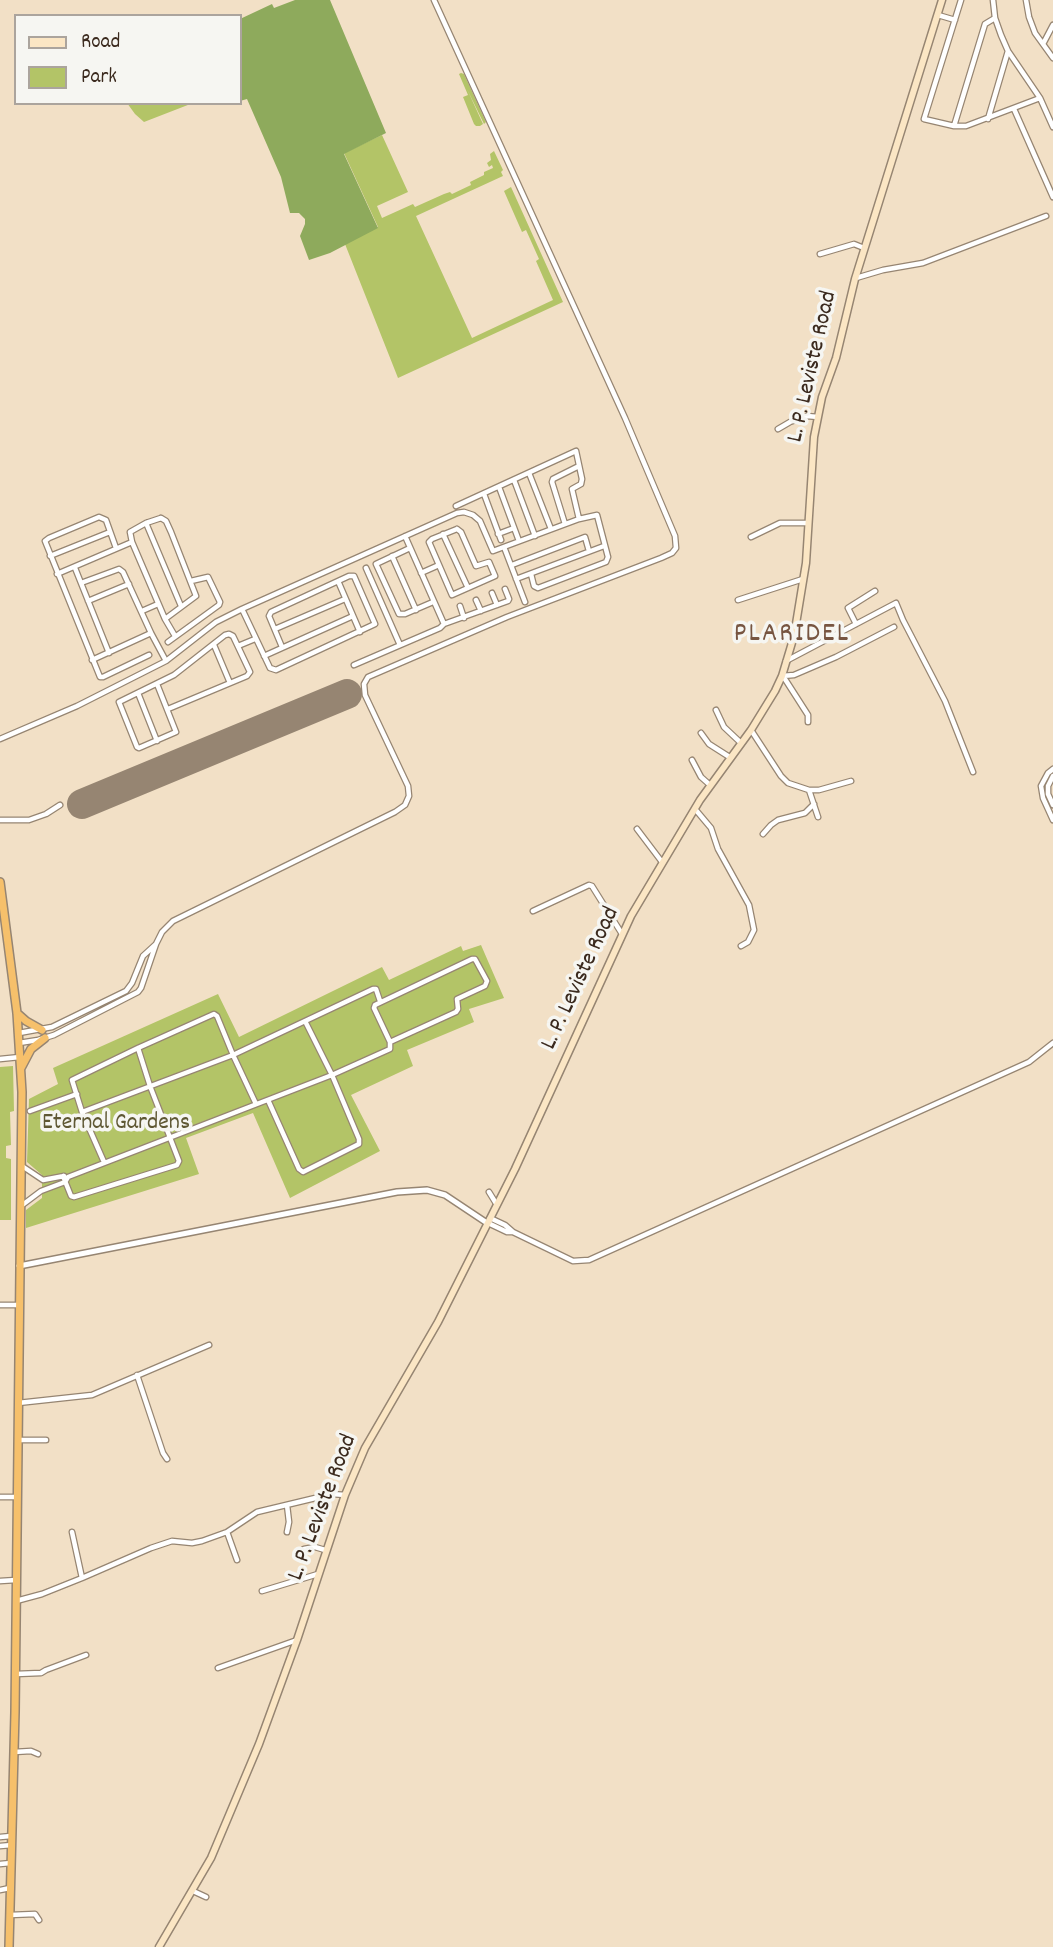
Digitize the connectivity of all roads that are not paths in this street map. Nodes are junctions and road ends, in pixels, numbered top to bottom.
1 (434, 0) edge
2 (942, 0) edge
3 (961, 0) edge
4 (993, 0) edge
5 (1026, 0) edge
6 (937, 15) junction
7 (995, 18) junction
8 (955, 20) junction
9 (1053, 25) edge
10 (1043, 44) junction
11 (1008, 51) junction
12 (1053, 58) edge
13 (1040, 98) junction
14 (1014, 109) junction
15 (988, 118) junction
16 (954, 126) junction
17 (1053, 127) edge
18 (1053, 197) edge
19 (1045, 216) dead end
20 (864, 248) junction
21 (820, 254) dead end
22 (855, 279) junction
23 (818, 417) junction
24 (778, 429) dead end
25 (579, 466) junction
26 (529, 473) junction
27 (514, 480) junction
28 (499, 486) junction
29 (484, 494) junction
30 (456, 506) dead end
31 (579, 519) junction
32 (146, 523) junction
33 (808, 523) junction
34 (565, 524) junction
35 (514, 528) junction
36 (551, 529) junction
37 (110, 532) junction
38 (443, 534) junction
39 (498, 534) junction
40 (405, 536) junction
41 (535, 536) junction
42 (751, 537) dead end
43 (500, 540) dead end
44 (519, 541) junction
45 (132, 542) junction
46 (604, 546) junction
47 (504, 547) junction
48 (116, 548) junction
49 (410, 548) junction
50 (589, 551) junction
51 (50, 556) junction
52 (392, 556) junction
53 (439, 565) junction
54 (512, 565) junction
55 (75, 568) junction
56 (366, 568) dead end
57 (421, 573) junction
58 (531, 573) junction
59 (57, 574) junction
60 (516, 579) junction
61 (803, 579) junction
62 (191, 581) junction
63 (338, 581) junction
64 (81, 583) junction
65 (129, 584) junction
66 (468, 588) junction
67 (505, 589) dead end
68 (875, 591) dead end
69 (492, 593) dead end
70 (345, 599) junction
71 (476, 600) dead end
72 (738, 600) dead end
73 (88, 601) junction
74 (433, 602) junction
75 (525, 602) dead end
76 (158, 604) junction
77 (497, 605) junction
78 (460, 606) dead end
79 (181, 607) junction
80 (242, 609) junction
81 (416, 610) junction
82 (142, 611) junction
83 (481, 611) junction
84 (353, 616) junction
85 (464, 618) junction
86 (165, 619) junction
87 (443, 624) junction
88 (856, 624) junction
89 (894, 627) dead end
90 (275, 629) junction
91 (360, 632) junction
92 (151, 633) junction
93 (176, 636) junction
94 (255, 639) junction
95 (168, 642) dead end
96 (214, 645) junction
97 (400, 645) junction
98 (238, 646) junction
99 (282, 647) junction
100 (109, 653) junction
101 (149, 655) dead end
102 (264, 656) junction
103 (92, 660) junction
104 (786, 661) junction
105 (166, 662) junction
106 (354, 665) dead end
107 (782, 676) junction
108 (230, 683) junction
109 (157, 684) junction
110 (138, 693) junction
111 (168, 709) junction
112 (716, 710) dead end
113 (808, 722) dead end
114 (751, 730) junction
115 (701, 733) dead end
116 (0, 740) edge
117 (157, 741) junction
118 (741, 743) junction
119 (731, 758) junction
120 (692, 760) dead end
121 (1053, 769) edge
122 (973, 772) dead end
123 (1053, 776) edge
124 (851, 781) dead end
125 (710, 785) junction
126 (809, 790) junction
127 (814, 804) junction
128 (60, 805) dead end
129 (1053, 805) edge
130 (694, 808) junction
131 (818, 817) dead end
132 (0, 820) edge
133 (1053, 820) edge
134 (637, 829) dead end
135 (763, 834) dead end
136 (662, 862) junction
137 (0, 882) edge
138 (533, 911) dead end
139 (623, 934) junction
140 (156, 944) junction
141 (741, 946) dead end
142 (138, 970) junction
143 (146, 973) junction
144 (380, 1001) junction
145 (17, 1013) junction
146 (305, 1021) junction
147 (19, 1033) junction
148 (44, 1034) junction
149 (390, 1042) junction
150 (19, 1043) junction
151 (1053, 1043) edge
152 (138, 1048) junction
153 (233, 1055) junction
154 (20, 1056) junction
155 (0, 1059) edge
156 (21, 1069) junction
157 (332, 1075) junction
158 (150, 1086) junction
159 (77, 1094) junction
160 (268, 1100) junction
161 (257, 1104) junction
162 (30, 1111) dead end
163 (82, 1112) junction
164 (171, 1138) junction
165 (104, 1163) junction
166 (21, 1165) junction
167 (38, 1177) junction
168 (65, 1178) junction
169 (41, 1191) junction
170 (489, 1192) dead end
171 (496, 1205) junction
172 (20, 1206) junction
173 (486, 1219) junction
174 (19, 1266) junction
175 (0, 1305) edge
176 (19, 1305) junction
177 (208, 1345) dead end
178 (137, 1375) junction
179 (18, 1403) junction
180 (18, 1440) junction
181 (46, 1440) dead end
182 (167, 1459) dead end
183 (345, 1495) junction
184 (0, 1497) edge
185 (17, 1497) junction
186 (287, 1505) junction
187 (72, 1532) dead end
188 (227, 1532) junction
189 (287, 1532) dead end
190 (304, 1549) dead end
191 (326, 1550) junction
192 (237, 1560) dead end
193 (318, 1574) junction
194 (82, 1578) junction
195 (16, 1580) junction
196 (0, 1581) edge
197 (262, 1591) dead end
198 (16, 1601) junction
199 (296, 1640) junction
200 (86, 1655) dead end
201 (218, 1668) dead end
202 (16, 1674) junction
203 (14, 1752) junction
204 (38, 1754) dead end
205 (12, 1836) junction
206 (0, 1837) edge
207 (12, 1845) junction
208 (0, 1846) edge
209 (12, 1863) junction
210 (0, 1864) edge
211 (11, 1888) junction
212 (0, 1890) edge
213 (193, 1891) junction
214 (206, 1897) dead end
215 (10, 1915) junction
216 (39, 1920) dead end
217 (9, 1947) edge
218 (159, 1947) edge

1 - 140 street
2 - 6 main road, L. P. Leviste Road
3 - 8 street
4 - 7 street
5 - 10 street
6 - 8 street
6 - 20 main road, L. P. Leviste Road
7 - 11 street
7 - 16 street
8 - 16 street
9 - 10 street
10 - 12 street
11 - 13 street
11 - 15 street
13 - 14 street
13 - 17 street
14 - 15 street
14 - 18 street
15 - 16 street
19 - 22 street
20 - 21 street
20 - 22 main road, L. P. Leviste Road
22 - 23 main road, L. P. Leviste Road
23 - 24 street
23 - 33 main road, L. P. Leviste Road
25 - 26 street
25 - 31 street
25 - 34 street
26 - 27 street
26 - 36 street
27 - 28 street
27 - 41 street
28 - 29 street
28 - 35 street
29 - 30 street
29 - 39 street
31 - 34 street
31 - 46 street
32 - 45 street
32 - 62 street
32 - 79 street
33 - 42 street
33 - 61 main road, L. P. Leviste Road
34 - 36 street
35 - 39 street
35 - 44 street
36 - 41 street
37 - 48 street
37 - 51 street
37 - 51 street
38 - 53 street
38 - 66 street
38 - 66 street
39 - 43 street
40 - 47 street
40 - 49 street
40 - 80 street
41 - 44 street
44 - 47 street
45 - 48 street
45 - 76 street
46 - 50 street
46 - 58 street
47 - 54 street
48 - 55 street
49 - 52 street
49 - 57 street
50 - 54 street
50 - 58 street
51 - 59 street
52 - 81 street
52 - 81 street
53 - 57 street
53 - 66 street
54 - 60 street
55 - 59 street
55 - 64 street
56 - 97 street
57 - 74 street
58 - 60 street
59 - 103 street
60 - 75 street
61 - 72 street
61 - 104 main road, L. P. Leviste Road
62 - 79 street
62 - 93 street
63 - 70 street
63 - 90 street
63 - 91 street
64 - 65 street
64 - 73 street
65 - 73 street
65 - 82 street
67 - 77 street
68 - 88 street
69 - 77 street
70 - 84 street
70 - 90 street
71 - 83 street
73 - 100 street
74 - 81 street
74 - 87 street
76 - 82 street
76 - 86 street
77 - 83 street
78 - 85 street
79 - 86 street
80 - 94 street
80 - 105 street
82 - 92 street
83 - 85 street
84 - 91 street
84 - 99 street
85 - 87 street
86 - 93 street
87 - 97 street
88 - 104 street
88 - 122 street
89 - 107 street
90 - 99 street
91 - 102 street
92 - 100 street
92 - 105 street
93 - 95 street
94 - 98 street
94 - 102 street
96 - 98 street
96 - 108 street
96 - 109 street
97 - 106 street
98 - 108 street
99 - 102 street
100 - 103 street
101 - 103 street
104 - 107 main road, L. P. Leviste Road
105 - 116 street
107 - 113 street
107 - 114 main road, L. P. Leviste Road
108 - 111 street
109 - 110 street
109 - 111 street
110 - 117 street
110 - 117 street
111 - 117 street
112 - 118 street
114 - 118 main road, L. P. Leviste Road
114 - 126 street
115 - 119 street
118 - 119 main road, L. P. Leviste Road
119 - 125 main road, L. P. Leviste Road
120 - 125 street
121 - 133 street
123 - 129 street
124 - 126 street
125 - 130 main road, L. P. Leviste Road
126 - 127 street
127 - 131 street
127 - 135 street
128 - 132 street
130 - 136 main road, L. P. Leviste Road
130 - 141 street
134 - 136 street
136 - 139 main road, L. P. Leviste Road
137 - 145 highway
138 - 139 street
139 - 171 main road, L. P. Leviste Road
140 - 142 street
140 - 143 street
142 - 143 street
142 - 148 street
143 - 148 street
144 - 146 street
144 - 149 street
144 - 149 street
145 - 147 highway
145 - 148 highway
146 - 153 street
146 - 157 street
147 - 148 street
147 - 150 highway
148 - 150 street
148 - 156 highway
149 - 157 street
150 - 154 highway
151 - 173 street
152 - 153 street
152 - 158 street
152 - 159 street
153 - 158 street
153 - 161 street
154 - 155 street
154 - 156 highway
156 - 166 highway
157 - 160 street
157 - 160 street
158 - 163 street
158 - 164 street
159 - 162 street
159 - 163 street
160 - 161 street
161 - 164 street
163 - 165 street
164 - 165 street
164 - 168 street
165 - 168 street
166 - 167 street
166 - 172 highway
167 - 168 street
167 - 169 street
168 - 169 street
169 - 172 street
170 - 171 street
171 - 173 main road, L. P. Leviste Road
172 - 174 highway
173 - 174 street
173 - 183 main road, L. P. Leviste Road
174 - 176 highway
175 - 176 street
176 - 179 highway
177 - 178 street
178 - 179 street
178 - 182 street
179 - 180 highway
180 - 181 street
180 - 185 highway
183 - 186 street
183 - 191 main road, L. P. Leviste Road
184 - 185 street
185 - 195 highway
186 - 188 street
186 - 189 street
187 - 194 street
188 - 192 street
188 - 194 street
190 - 191 street
191 - 193 main road, L. P. Leviste Road
193 - 197 street
193 - 199 main road, L. P. Leviste Road
194 - 198 street
195 - 196 street
195 - 198 highway
198 - 202 highway
199 - 201 street
199 - 213 main road, L. P. Leviste Road
200 - 202 street
202 - 203 highway
203 - 204 street
203 - 205 highway
205 - 206 street
205 - 207 highway
207 - 208 street
207 - 209 highway
209 - 210 street
209 - 211 highway
211 - 212 street
211 - 215 highway
213 - 214 street
213 - 218 main road, L. P. Leviste Road
215 - 216 street
215 - 217 highway

